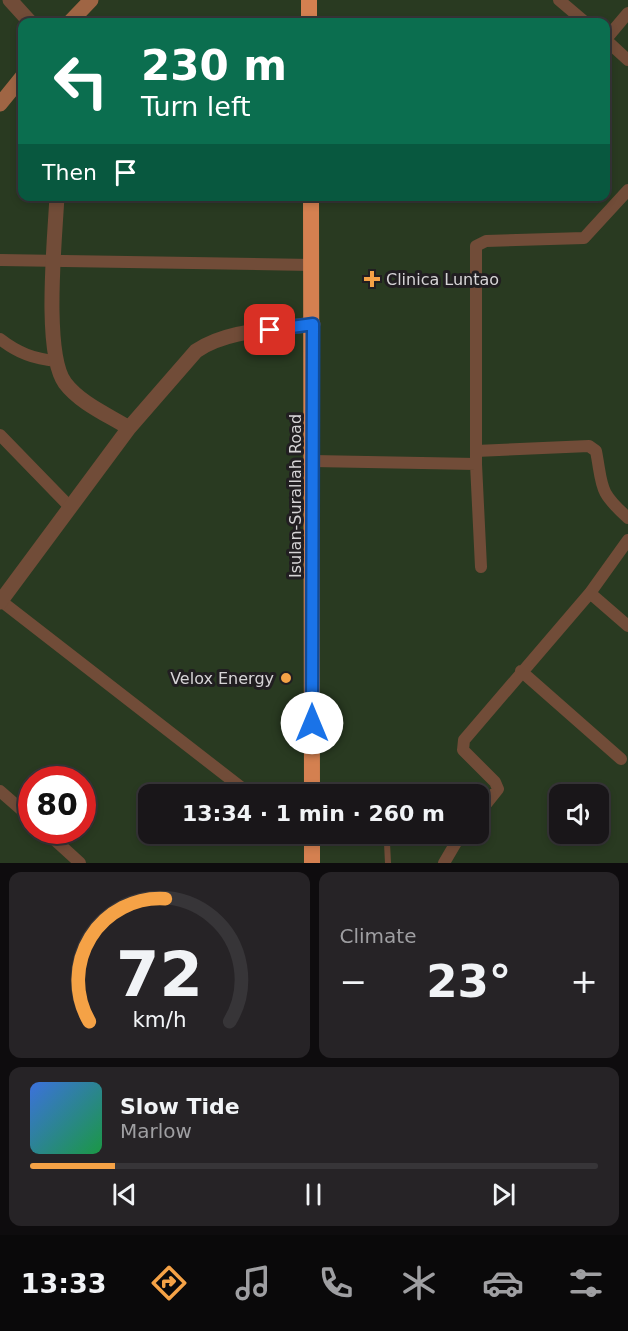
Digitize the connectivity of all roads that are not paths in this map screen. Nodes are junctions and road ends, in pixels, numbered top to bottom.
1 (10, 0) edge
2 (91, 0) edge
3 (309, 0) edge
4 (559, 0) edge
5 (628, 13) edge
6 (26, 18) edge
7 (74, 18) edge
8 (309, 18) edge
9 (580, 18) edge
10 (610, 34) edge
11 (610, 43) edge
12 (628, 60) edge
13 (18, 81) edge
14 (0, 104) edge
15 (628, 190) edge
16 (57, 201) edge
17 (311, 201) edge
18 (0, 260) edge
19 (54, 261) junction
20 (312, 265) junction
21 (313, 324) junction
22 (0, 339) edge
23 (56, 361) junction
24 (129, 428) junction
25 (0, 435) edge
26 (477, 451) junction
27 (314, 461) junction
28 (476, 464) junction
29 (69, 506) junction
30 (628, 518) edge
31 (628, 540) edge
32 (480, 567) dead end
33 (590, 593) junction
34 (0, 601) edge
35 (628, 627) edge
36 (521, 670) junction
37 (621, 759) dead end
38 (237, 784) edge
39 (312, 784) edge
40 (0, 791) edge
41 (489, 800) edge
42 (18, 807) edge
43 (59, 844) edge
44 (309, 844) edge
45 (387, 844) edge
46 (455, 844) edge
47 (80, 863) edge
48 (312, 863) edge
49 (388, 863) edge
50 (444, 863) edge

1 - 6 street
2 - 7 main road
3 - 8 highway
4 - 9 street
5 - 10 street
11 - 12 street
13 - 14 main road
15 - 26 street
16 - 19 street
17 - 20 highway, Isulan-Surallah Road
18 - 19 street
19 - 20 street
19 - 23 street
20 - 21 highway, Isulan-Surallah Road
21 - 24 street
21 - 27 highway, Isulan-Surallah Road
22 - 23 street
23 - 24 street
24 - 29 street
25 - 29 street
26 - 28 street
26 - 30 street
27 - 28 street
27 - 39 highway, Isulan-Surallah Road
28 - 32 street
29 - 34 street
31 - 33 street
33 - 35 street
33 - 36 street
34 - 38 street
36 - 37 street
36 - 41 street
40 - 42 street
43 - 47 street
44 - 48 highway
45 - 49 lane
46 - 50 street

